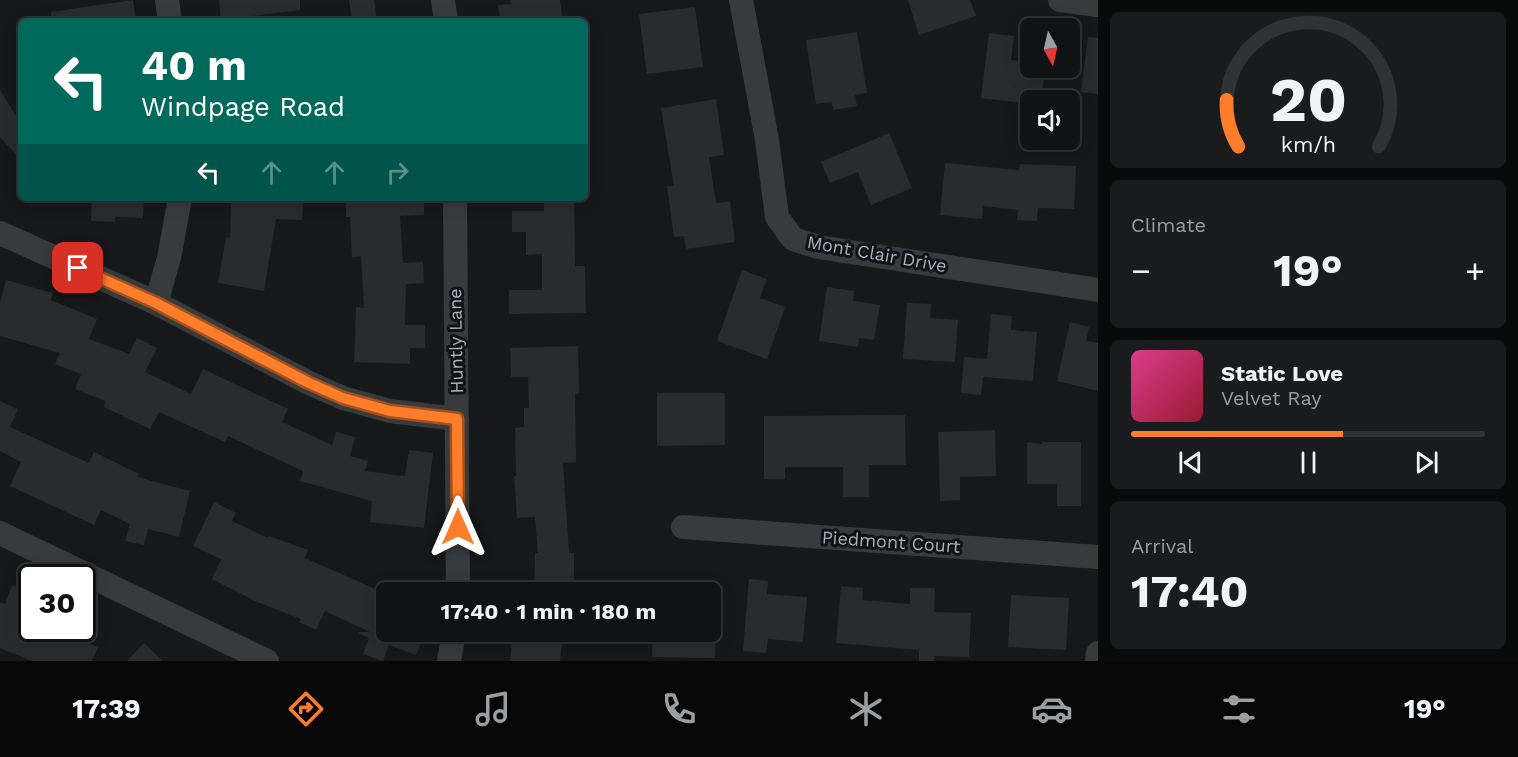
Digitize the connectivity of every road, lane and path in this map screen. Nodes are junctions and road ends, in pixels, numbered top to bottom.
1 (167, 0) edge
2 (442, 0) edge
3 (741, 0) edge
4 (1060, 0) edge
5 (1098, 5) edge
6 (170, 18) edge
7 (445, 18) edge
8 (180, 201) edge
9 (455, 201) edge
10 (0, 233) edge
11 (1098, 290) edge
12 (156, 303) junction
13 (457, 419) junction
14 (683, 527) dead end
15 (0, 533) edge
16 (1098, 557) edge
17 (458, 582) edge
18 (452, 642) edge
19 (1098, 653) edge
20 (267, 661) edge
21 (449, 661) edge
22 (1097, 661) edge

1 - 6 street
2 - 7 street
3 - 11 street, Mont Clair Drive
4 - 5 street
8 - 12 street
9 - 13 street, Huntly Lane
10 - 12 street
12 - 13 street
13 - 17 street, Huntly Lane
14 - 16 street, Piedmont Court
15 - 20 street
18 - 21 street
19 - 22 street

